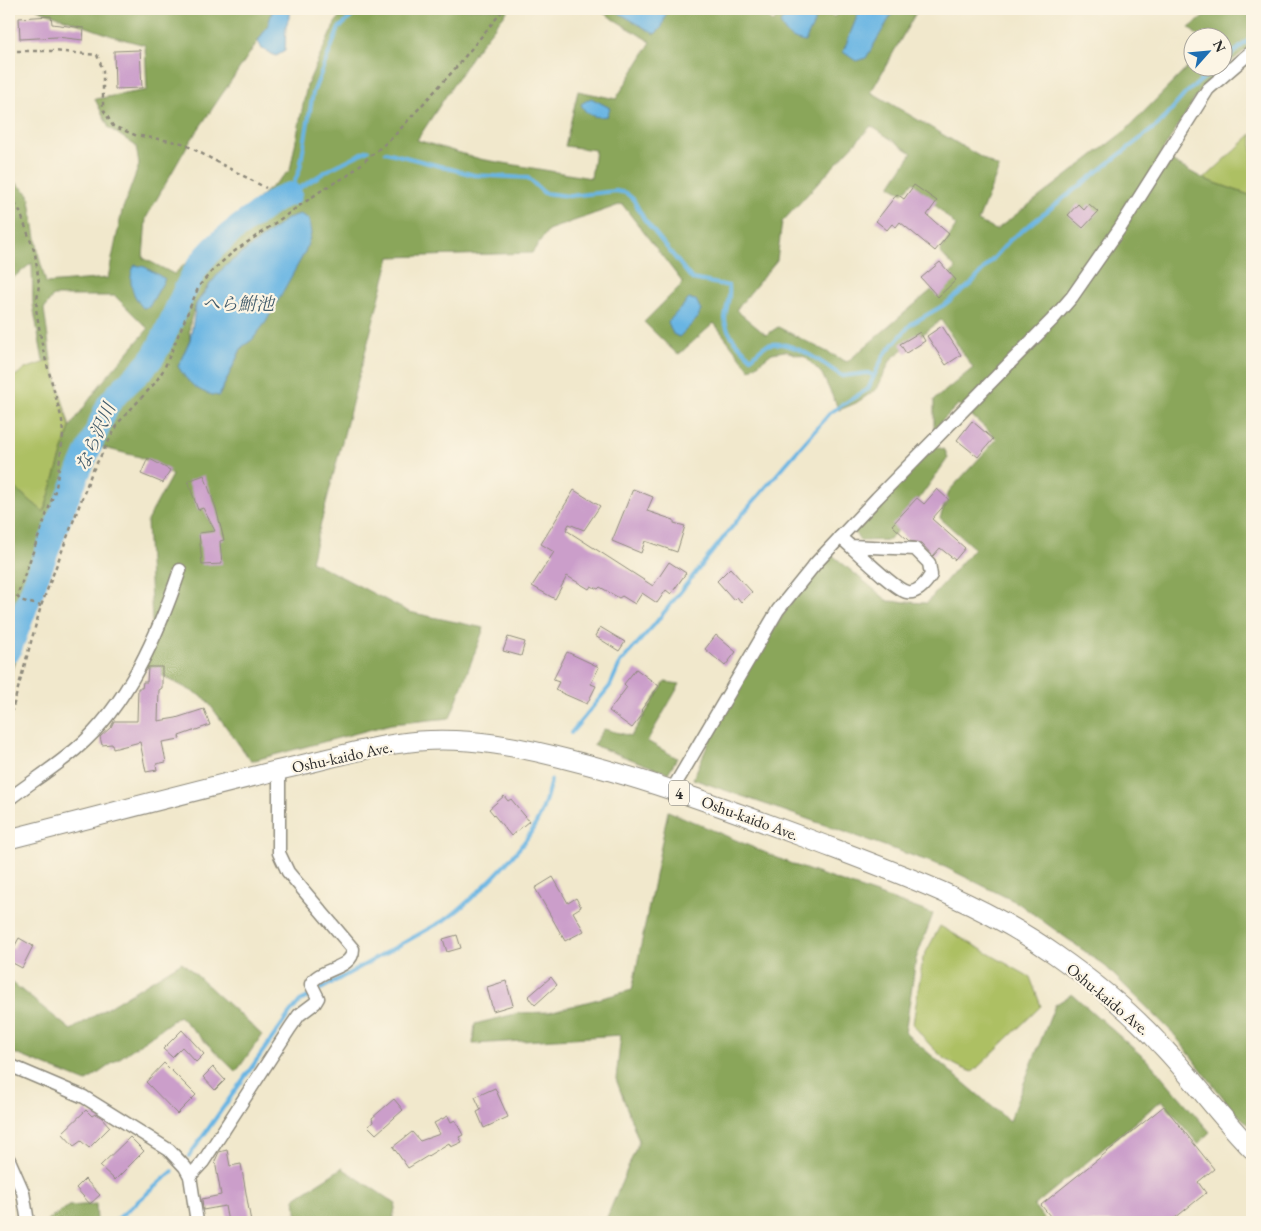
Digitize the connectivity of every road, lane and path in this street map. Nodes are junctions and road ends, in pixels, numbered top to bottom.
1 (504, 9) edge
2 (9, 51) edge
3 (1252, 51) edge
4 (266, 188) dead end
5 (9, 197) edge
6 (845, 541) junction
7 (180, 570) dead end
8 (41, 606) junction
9 (9, 721) edge
10 (279, 770) junction
11 (672, 790) junction
12 (9, 799) edge
13 (9, 839) edge
14 (9, 1065) edge
15 (1252, 1149) edge
16 (9, 1160) edge
17 (190, 1176) junction
18 (28, 1222) edge
19 (197, 1222) edge

1 - 8 path
2 - 4 path
3 - 6 street
5 - 8 path
6 - 6 street
6 - 11 street
7 - 12 street
8 - 9 path
10 - 11 highway, Oshu-kaido Ave. / 4
10 - 13 highway, Oshu-kaido Ave. / 4
10 - 17 street
11 - 15 highway, Oshu-kaido Ave. / 4
14 - 17 street
16 - 18 street
17 - 19 street

